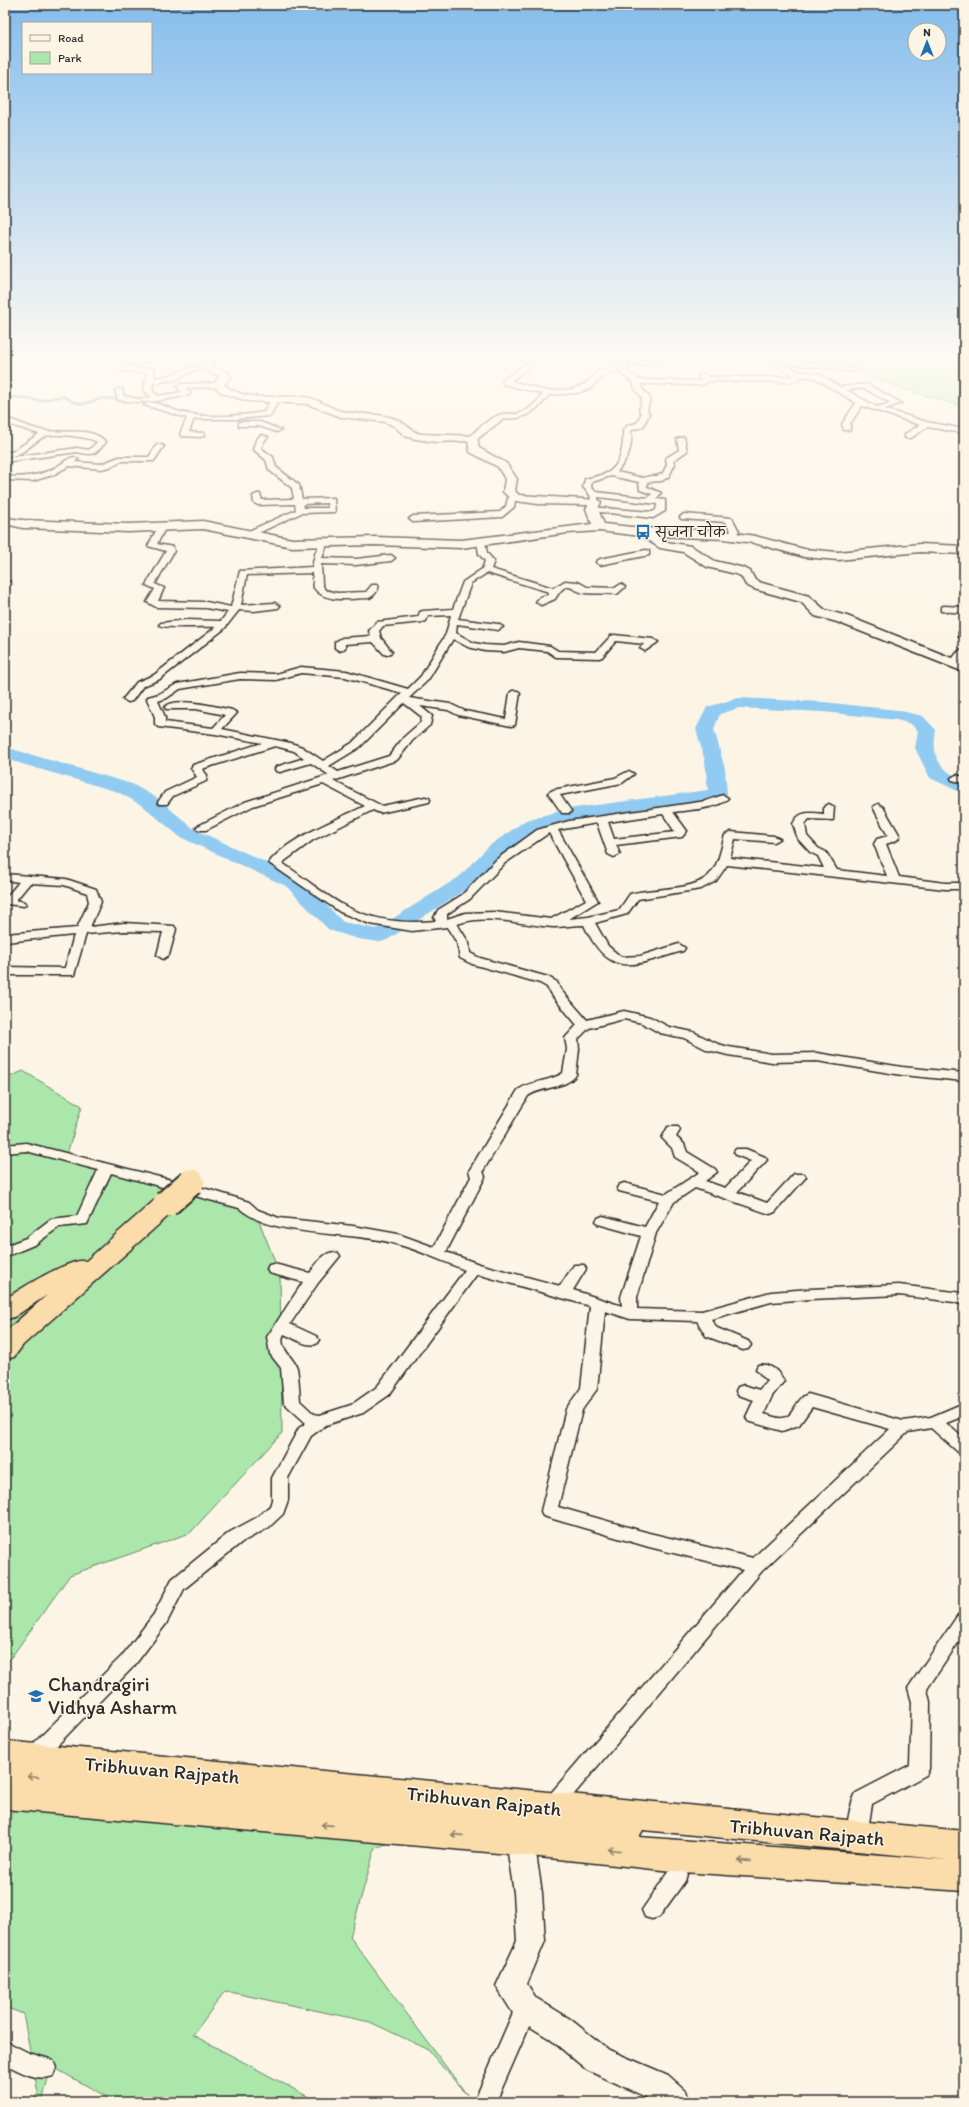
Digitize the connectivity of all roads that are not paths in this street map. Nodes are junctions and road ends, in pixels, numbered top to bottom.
1 (46, 454) edge
2 (85, 454) edge
3 (154, 454) edge
4 (264, 454) edge
5 (482, 454) edge
6 (625, 454) edge
7 (678, 454) edge
8 (5, 460) edge
9 (68, 464) junction
10 (610, 474) junction
11 (5, 478) edge
12 (643, 481) junction
13 (257, 496) dead end
14 (516, 498) junction
15 (298, 501) junction
16 (650, 501) junction
17 (594, 502) junction
18 (300, 511) junction
19 (684, 517) dead end
20 (413, 519) dead end
21 (5, 521) edge
22 (162, 526) junction
23 (599, 527) junction
24 (641, 532) junction
25 (247, 535) junction
26 (730, 536) junction
27 (324, 542) junction
28 (481, 542) junction
29 (964, 550) edge
30 (646, 553) dead end
31 (391, 558) dead end
32 (600, 562) dead end
33 (317, 566) junction
34 (486, 570) junction
35 (375, 587) dead end
36 (621, 587) dead end
37 (554, 591) junction
38 (541, 602) dead end
39 (275, 606) dead end
40 (234, 608) junction
41 (944, 609) dead end
42 (964, 610) edge
43 (454, 617) junction
44 (223, 624) junction
45 (164, 625) dead end
46 (498, 627) dead end
47 (964, 632) edge
48 (451, 634) junction
49 (964, 637) edge
50 (376, 638) junction
51 (340, 648) dead end
52 (645, 648) dead end
53 (964, 651) edge
54 (386, 652) dead end
55 (959, 666) edge
56 (515, 693) dead end
57 (406, 697) junction
58 (128, 699) dead end
59 (170, 707) dead end
60 (215, 731) junction
61 (274, 742) junction
62 (312, 759) junction
63 (322, 766) junction
64 (280, 769) dead end
65 (629, 774) dead end
66 (337, 776) junction
67 (324, 780) junction
68 (723, 798) dead end
69 (425, 800) dead end
70 (163, 802) dead end
71 (374, 806) junction
72 (830, 807) dead end
73 (878, 807) dead end
74 (566, 810) dead end
75 (666, 810) junction
76 (601, 819) junction
77 (202, 828) dead end
78 (552, 829) junction
79 (774, 839) dead end
80 (609, 843) junction
81 (614, 854) dead end
82 (723, 862) junction
83 (832, 872) junction
84 (5, 877) edge
85 (894, 878) junction
86 (27, 879) junction
87 (964, 886) edge
88 (20, 904) dead end
89 (588, 921) junction
90 (447, 923) junction
91 (553, 923) junction
92 (80, 932) junction
93 (5, 938) edge
94 (679, 948) dead end
95 (163, 956) dead end
96 (5, 971) edge
97 (584, 1024) junction
98 (964, 1077) edge
99 (673, 1130) dead end
100 (5, 1149) edge
101 (741, 1152) dead end
102 (106, 1168) junction
103 (799, 1177) dead end
104 (191, 1182) dead end
105 (693, 1182) junction
106 (624, 1188) dead end
107 (728, 1193) junction
108 (668, 1199) junction
109 (603, 1221) dead end
110 (649, 1234) junction
111 (5, 1252) edge
112 (438, 1253) junction
113 (333, 1256) dead end
114 (96, 1264) junction
115 (474, 1268) junction
116 (274, 1269) dead end
117 (579, 1269) dead end
118 (313, 1279) junction
119 (564, 1292) junction
120 (964, 1300) edge
121 (598, 1303) junction
122 (5, 1311) edge
123 (630, 1314) junction
124 (702, 1316) junction
125 (281, 1326) junction
126 (5, 1327) edge
127 (311, 1340) dead end
128 (743, 1345) dead end
129 (5, 1350) edge
130 (764, 1369) dead end
131 (744, 1392) dead end
132 (763, 1397) junction
133 (964, 1409) edge
134 (320, 1421) junction
135 (934, 1422) junction
136 (903, 1427) junction
137 (964, 1448) edge
138 (756, 1566) junction
139 (964, 1620) edge
140 (20, 1756) edge
141 (6, 1791) edge
142 (551, 1808) junction
143 (857, 1836) junction
144 (520, 1840) junction
145 (964, 1846) edge
146 (682, 1857) junction
147 (964, 1860) edge
148 (964, 1876) edge
149 (652, 1910) dead end
150 (526, 2008) junction
151 (5, 2052) edge
152 (45, 2068) dead end
153 (485, 2102) edge
154 (675, 2102) edge

1 - 8 street
2 - 9 street
3 - 9 street
4 - 15 street
5 - 14 street
6 - 10 street
7 - 12 street
9 - 11 street
10 - 12 street
10 - 17 street
12 - 16 street
13 - 15 street
14 - 17 street
14 - 20 street
15 - 18 street
15 - 18 street
16 - 17 street
16 - 17 street
17 - 23 street
18 - 25 street
19 - 26 street
21 - 22 street
22 - 25 street
22 - 40 street
23 - 24 street
23 - 28 street
24 - 26 street
24 - 55 street
25 - 27 street
26 - 29 street
27 - 28 street
27 - 33 street
28 - 34 street
30 - 32 street
31 - 33 street
33 - 35 street
33 - 40 street
34 - 37 street
34 - 43 street
36 - 37 street
37 - 38 street
39 - 40 street
40 - 44 street
41 - 42 street
43 - 46 street
43 - 48 street
43 - 50 street
44 - 45 street
44 - 58 street
47 - 49 street
48 - 52 street
48 - 57 street
50 - 51 street
50 - 54 street
53 - 55 street
56 - 57 street
57 - 60 street
57 - 63 street
57 - 66 street
59 - 60 street
60 - 61 street
61 - 62 street
61 - 70 street
62 - 63 street
62 - 64 street
63 - 66 street
65 - 74 street
66 - 67 street
67 - 71 street
67 - 77 street
68 - 75 street
69 - 71 street
71 - 90 street
72 - 83 street
73 - 85 street
75 - 76 street
75 - 80 street
76 - 78 street
76 - 80 street
78 - 90 street
78 - 91 street
79 - 82 street
80 - 81 street
82 - 83 street
82 - 89 street
83 - 85 street
84 - 86 street
85 - 87 street
86 - 88 street
86 - 92 street
89 - 91 street
89 - 94 street
90 - 91 street
90 - 97 street
92 - 93 street
92 - 95 street
92 - 96 street
97 - 98 street
97 - 112 street
99 - 105 street
100 - 102 street
101 - 107 street
102 - 111 street
102 - 112 street
103 - 107 street
104 - 114 highway, bridge
105 - 107 street
105 - 108 street
106 - 108 street
108 - 110 street
109 - 110 street
110 - 123 street
112 - 115 street
113 - 118 street
114 - 122 highway
114 - 126 highway
114 - 129 highway
115 - 119 street
115 - 134 street
116 - 118 street
117 - 119 street
118 - 125 street
119 - 121 street
120 - 124 street
121 - 123 street
121 - 138 street
123 - 124 street
124 - 128 street
125 - 127 street
125 - 134 street
130 - 132 street
131 - 132 street
132 - 136 street
133 - 135 street
134 - 140 street
135 - 136 street
135 - 137 street
136 - 138 street
138 - 142 street
139 - 143 street
140 - 142 highway, Tribhuvan Rajpath
144 -> 141 highway, Tribhuvan Rajpath
147 -> 141 highway
142 - 143 highway, Tribhuvan Rajpath
143 - 145 highway, Tribhuvan Rajpath
146 -> 144 highway, Tribhuvan Rajpath
144 - 150 street
148 -> 146 highway, Tribhuvan Rajpath
146 - 149 street
150 - 153 street
150 - 154 street
151 - 152 street

